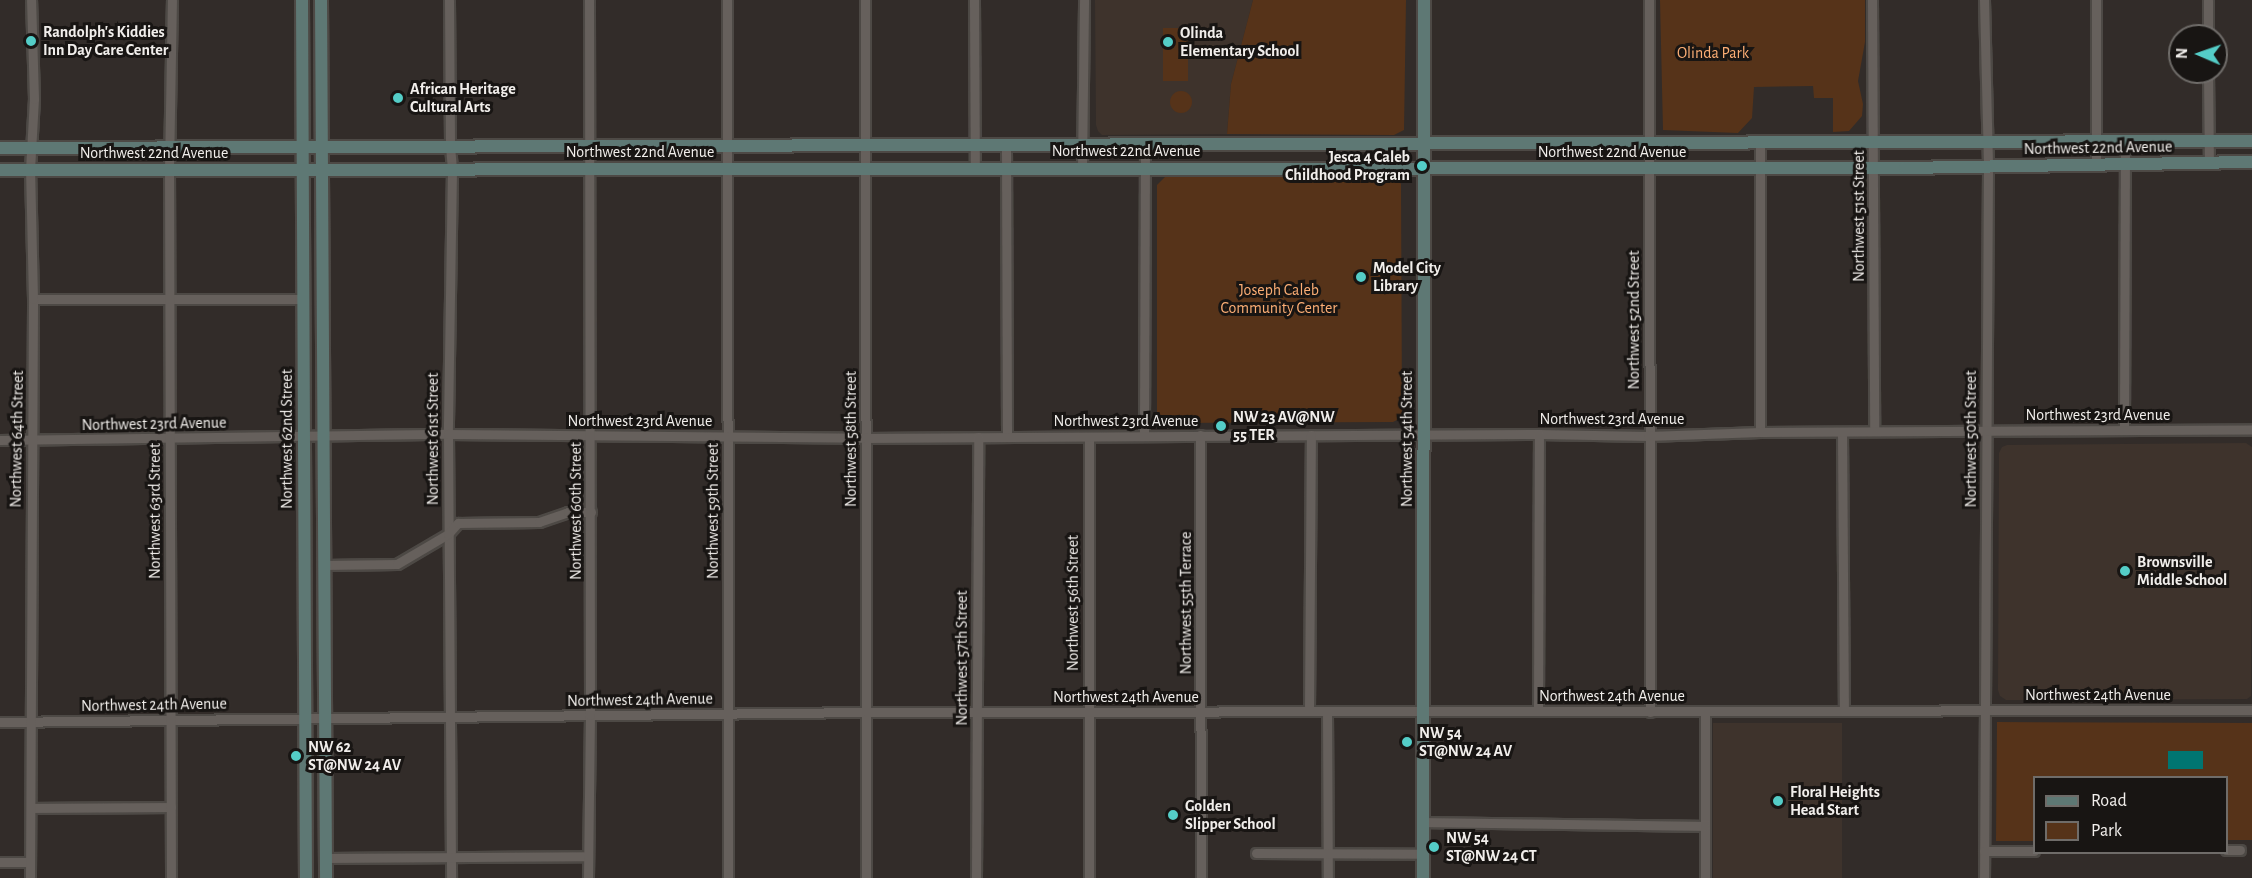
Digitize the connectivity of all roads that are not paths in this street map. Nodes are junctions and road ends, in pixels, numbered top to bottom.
1 (31, 0) edge
2 (172, 0) edge
3 (302, 0) edge
4 (321, 0) edge
5 (449, 0) edge
6 (589, 0) edge
7 (727, 0) edge
8 (866, 0) edge
9 (974, 0) edge
10 (1084, 0) edge
11 (1424, 0) edge
12 (1649, 0) edge
13 (1872, 0) edge
14 (1984, 0) edge
15 (2096, 0) edge
16 (2208, 0) edge
17 (2208, 24) edge
18 (2208, 84) edge
19 (1650, 141) junction
20 (1760, 141) junction
21 (1874, 141) junction
22 (1988, 141) junction
23 (2097, 141) junction
24 (2126, 141) junction
25 (2252, 141) edge
26 (2208, 142) junction
27 (974, 145) junction
28 (1006, 145) junction
29 (1082, 145) junction
30 (1145, 145) junction
31 (1422, 145) junction
32 (322, 146) junction
33 (450, 146) junction
34 (588, 146) junction
35 (727, 146) junction
36 (866, 146) junction
37 (171, 147) junction
38 (304, 147) junction
39 (0, 148) edge
40 (32, 148) junction
41 (2252, 162) edge
42 (2096, 163) junction
43 (2125, 163) junction
44 (2209, 163) junction
45 (1144, 167) junction
46 (1422, 167) junction
47 (588, 168) junction
48 (728, 168) junction
49 (866, 168) junction
50 (975, 168) junction
51 (1006, 168) junction
52 (1082, 168) junction
53 (1650, 168) junction
54 (1761, 168) junction
55 (1874, 168) junction
56 (1988, 168) junction
57 (169, 169) junction
58 (304, 169) junction
59 (322, 169) junction
60 (452, 169) junction
61 (0, 170) edge
62 (30, 170) junction
63 (33, 298) junction
64 (171, 298) junction
65 (304, 298) junction
66 (2252, 429) edge
67 (1986, 430) junction
68 (2124, 430) junction
69 (1760, 432) junction
70 (1842, 432) junction
71 (1874, 432) junction
72 (448, 434) junction
73 (1539, 434) junction
74 (1200, 435) junction
75 (1311, 435) junction
76 (1423, 435) junction
77 (591, 436) junction
78 (728, 436) junction
79 (1144, 436) junction
80 (1648, 436) junction
81 (304, 437) junction
82 (324, 437) junction
83 (978, 437) junction
84 (1007, 437) junction
85 (1089, 437) junction
86 (865, 438) junction
87 (170, 439) junction
88 (0, 440) edge
89 (31, 441) junction
90 (591, 512) junction
91 (448, 534) junction
92 (324, 565) junction
93 (1844, 710) junction
94 (1983, 710) junction
95 (2252, 710) edge
96 (1201, 711) junction
97 (1309, 711) junction
98 (1327, 711) junction
99 (1423, 711) junction
100 (1538, 711) junction
101 (868, 712) junction
102 (1088, 712) junction
103 (1650, 712) junction
104 (1705, 712) junction
105 (977, 713) junction
106 (727, 714) junction
107 (591, 715) junction
108 (308, 718) junction
109 (327, 718) junction
110 (450, 718) junction
111 (170, 720) junction
112 (30, 721) junction
113 (0, 722) edge
114 (171, 807) junction
115 (31, 808) junction
116 (1423, 822) junction
117 (1705, 826) junction
118 (2033, 850) edge
119 (2228, 850) edge
120 (2240, 850) dead end
121 (1984, 851) junction
122 (1256, 854) dead end
123 (1423, 854) junction
124 (1328, 855) junction
125 (588, 856) junction
126 (326, 858) junction
127 (451, 858) junction
128 (0, 862) edge
129 (30, 862) junction
130 (30, 878) edge
131 (171, 878) edge
132 (306, 878) edge
133 (326, 878) edge
134 (451, 878) edge
135 (588, 878) edge
136 (728, 878) edge
137 (866, 878) edge
138 (976, 878) edge
139 (1089, 878) edge
140 (1201, 878) edge
141 (1328, 878) edge
142 (1423, 878) edge
143 (1705, 878) edge
144 (1984, 878) edge

1 - 40 street, Northwest 64th Street
2 - 37 street, Northwest 63rd Street
3 - 38 main road, Northwest 62nd Street
4 - 32 main road
5 - 33 street, Northwest 61st Street
6 - 34 street, Northwest 60th Street
7 - 35 street, Northwest 59th Street
8 - 36 street, Northwest 58th Street
9 - 27 street
10 - 29 street
11 - 31 main road, Northwest 54th Street
12 - 19 street, Northwest 52nd Street
13 - 21 street, Northwest 51st Street
14 - 22 street, Northwest 50th Street
15 - 23 street
16 - 17 street
18 - 26 street
19 - 20 main road, Northwest 22nd Avenue
19 - 31 main road, Northwest 22nd Avenue
19 - 53 street, Northwest 52nd Street
20 - 21 main road, Northwest 22nd Avenue
20 - 54 street
21 - 22 main road, Northwest 22nd Avenue
21 - 55 street, Northwest 51st Street
22 - 23 main road, Northwest 22nd Avenue
22 - 56 street, Northwest 50th Street
23 - 24 main road, Northwest 22nd Avenue
23 - 42 street
24 - 26 main road, Northwest 22nd Avenue
24 - 43 street
25 - 26 main road, Northwest 22nd Avenue
26 - 44 street
27 - 28 main road, Northwest 22nd Avenue
27 - 36 main road, Northwest 22nd Avenue
27 - 50 street
28 - 29 main road, Northwest 22nd Avenue
28 - 51 street
29 - 30 main road, Northwest 22nd Avenue
29 - 52 street
30 - 31 main road, Northwest 22nd Avenue
30 - 45 street
31 - 46 main road, Northwest 54th Street
32 - 33 main road, Northwest 22nd Avenue
32 - 38 main road, Northwest 22nd Avenue
32 - 59 main road
33 - 34 main road, Northwest 22nd Avenue
33 - 60 street, Northwest 61st Street
34 - 35 main road, Northwest 22nd Avenue
34 - 47 street, Northwest 60th Street
35 - 36 main road, Northwest 22nd Avenue
35 - 48 street, Northwest 59th Street
36 - 49 street, Northwest 58th Street
37 - 38 main road, Northwest 22nd Avenue
37 - 40 main road, Northwest 22nd Avenue
37 - 57 street, Northwest 63rd Street
38 - 58 main road, Northwest 62nd Street
39 - 40 main road, Northwest 22nd Avenue
40 - 62 street, Northwest 64th Street
41 - 44 main road, Northwest 22nd Avenue
42 - 43 main road, Northwest 22nd Avenue
42 - 56 main road, Northwest 22nd Avenue
43 - 44 main road, Northwest 22nd Avenue
43 - 68 street
45 - 46 main road, Northwest 22nd Avenue
45 - 52 main road, Northwest 22nd Avenue
45 - 79 street
46 - 53 main road, Northwest 22nd Avenue
46 - 76 main road, Northwest 54th Street
47 - 48 main road, Northwest 22nd Avenue
47 - 60 main road, Northwest 22nd Avenue
47 - 77 street, Northwest 60th Street
48 - 49 main road, Northwest 22nd Avenue
48 - 78 street, Northwest 59th Street
49 - 50 main road, Northwest 22nd Avenue
49 - 86 street, Northwest 58th Street
50 - 51 main road, Northwest 22nd Avenue
51 - 52 main road, Northwest 22nd Avenue
51 - 84 street
53 - 54 main road, Northwest 22nd Avenue
53 - 80 street, Northwest 52nd Street
54 - 55 main road, Northwest 22nd Avenue
54 - 69 street
55 - 56 main road, Northwest 22nd Avenue
55 - 71 street, Northwest 51st Street
56 - 67 street, Northwest 50th Street
57 - 58 main road, Northwest 22nd Avenue
57 - 62 main road, Northwest 22nd Avenue
57 - 64 street, Northwest 63rd Street
58 - 59 main road, Northwest 22nd Avenue
58 - 65 main road, Northwest 62nd Street
59 - 60 main road, Northwest 22nd Avenue
59 - 82 main road
60 - 72 street, Northwest 61st Street
61 - 62 main road, Northwest 22nd Avenue
62 - 63 street, Northwest 64th Street
63 - 64 street
63 - 89 street, Northwest 64th Street
64 - 65 street
64 - 87 street, Northwest 63rd Street
65 - 81 main road, Northwest 62nd Street
66 - 68 street, Northwest 23rd Avenue
67 - 68 street, Northwest 23rd Avenue
67 - 71 street, Northwest 23rd Avenue
67 - 94 street, Northwest 50th Street
69 - 70 street, Northwest 23rd Avenue
69 - 80 street, Northwest 23rd Avenue
70 - 71 street, Northwest 23rd Avenue
70 - 93 street
72 - 77 street, Northwest 23rd Avenue
72 - 82 street, Northwest 23rd Avenue
72 - 91 street, Northwest 61st Street
73 - 76 street, Northwest 23rd Avenue
73 - 80 street, Northwest 23rd Avenue
73 - 100 street
74 - 75 street, Northwest 23rd Avenue
74 - 79 street, Northwest 23rd Avenue
74 - 96 street, Northwest 55th Terrace
75 - 76 street, Northwest 23rd Avenue
75 - 97 street
76 - 99 main road, Northwest 54th Street
77 - 78 street, Northwest 23rd Avenue
77 - 90 street, Northwest 60th Street
78 - 86 street, Northwest 23rd Avenue
78 - 106 street, Northwest 59th Street
79 - 85 street, Northwest 23rd Avenue
80 - 103 street, Northwest 52nd Street
81 - 82 street, Northwest 23rd Avenue
81 - 87 street, Northwest 23rd Avenue
81 - 108 main road, Northwest 62nd Street
82 - 92 main road
83 - 84 street, Northwest 23rd Avenue
83 - 86 street, Northwest 23rd Avenue
83 - 105 street, Northwest 57th Street
84 - 85 street, Northwest 23rd Avenue
85 - 102 street, Northwest 56th Street
86 - 101 street, Northwest 58th Street
87 - 89 street, Northwest 23rd Avenue
87 - 111 street, Northwest 63rd Street
88 - 89 street, Northwest 23rd Avenue
89 - 112 street, Northwest 64th Street
90 - 91 street
90 - 107 street, Northwest 60th Street
91 - 92 street
91 - 110 street, Northwest 61st Street
92 - 109 main road
93 - 94 street, Northwest 24th Avenue
93 - 104 street, Northwest 24th Avenue
94 - 95 street, Northwest 24th Avenue
94 - 121 street, Northwest 50th Street
96 - 97 street, Northwest 24th Avenue
96 - 102 street, Northwest 24th Avenue
96 - 140 street, Northwest 55th Terrace
97 - 98 street, Northwest 24th Avenue
98 - 99 street, Northwest 24th Avenue
98 - 124 street
99 - 100 street, Northwest 24th Avenue
99 - 116 main road, Northwest 54th Street
100 - 103 street, Northwest 24th Avenue
101 - 105 street, Northwest 24th Avenue
101 - 106 street, Northwest 24th Avenue
101 - 137 street, Northwest 58th Street
102 - 105 street, Northwest 24th Avenue
102 - 139 street, Northwest 56th Street
103 - 104 street, Northwest 24th Avenue
104 - 117 street
105 - 138 street, Northwest 57th Street
106 - 107 street, Northwest 24th Avenue
106 - 136 street, Northwest 59th Street
107 - 110 street, Northwest 24th Avenue
107 - 125 street, Northwest 60th Street
108 - 109 street, Northwest 24th Avenue
108 - 111 street, Northwest 24th Avenue
108 - 132 main road, Northwest 62nd Street
109 - 110 street, Northwest 24th Avenue
109 - 126 main road
110 - 127 street, Northwest 61st Street
111 - 112 street, Northwest 24th Avenue
111 - 114 street, Northwest 63rd Street
112 - 113 street, Northwest 24th Avenue
112 - 115 street, Northwest 64th Street
114 - 115 street
114 - 131 street, Northwest 63rd Street
115 - 129 street, Northwest 64th Street
116 - 117 street
116 - 123 main road, Northwest 54th Street
117 - 143 street
118 - 121 street
119 - 120 street
121 - 144 street, Northwest 50th Street
122 - 124 street
123 - 124 street
123 - 142 main road, Northwest 54th Street
124 - 141 street
125 - 127 street
125 - 135 street, Northwest 60th Street
126 - 127 street
126 - 133 main road
127 - 134 street, Northwest 61st Street
128 - 129 street
129 - 130 street, Northwest 64th Street

